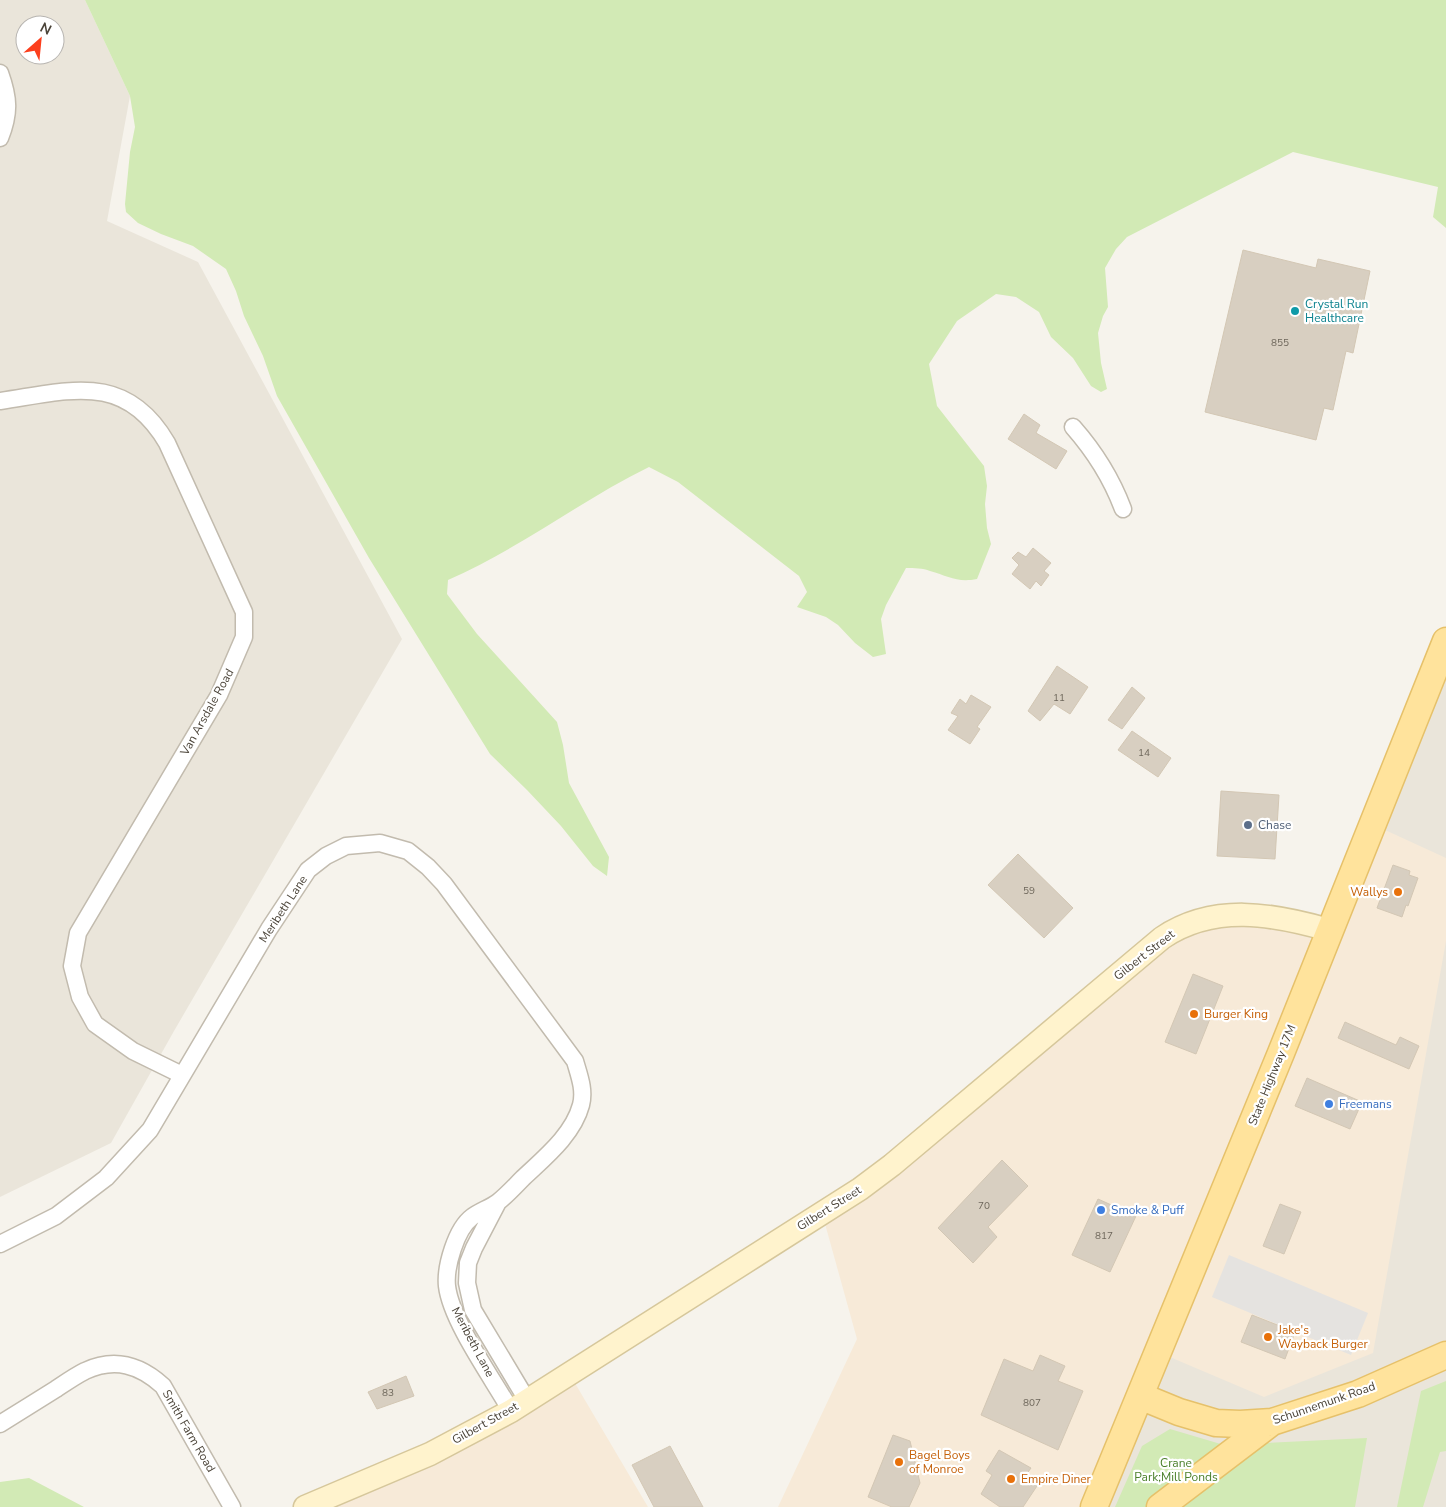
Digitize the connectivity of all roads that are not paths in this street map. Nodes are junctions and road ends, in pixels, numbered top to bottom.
1 (0, 73) edge
2 (0, 138) edge
3 (0, 400) edge
4 (1073, 427) dead end
5 (1123, 509) dead end
6 (1446, 641) edge
7 (1329, 930) junction
8 (182, 1075) junction
9 (0, 1244) edge
10 (1446, 1355) edge
11 (1140, 1396) junction
12 (519, 1405) junction
13 (1272, 1422) junction
14 (0, 1424) edge
15 (232, 1507) edge
16 (305, 1507) edge
17 (1094, 1507) edge
18 (1160, 1507) edge

1 - 2 street
3 - 8 street, Van Arsdale Road
4 - 5 street
6 - 7 main road, State Highway 17M
7 - 11 main road, State Highway 17M
7 - 12 street, Gilbert Street
8 - 9 street, Meribeth Lane
8 - 12 street, Meribeth Lane
10 - 13 main road, Schunnemunk Road
11 - 13 main road, Schunnemunk Road
11 - 17 main road, State Highway 17M
12 - 16 street, Gilbert Street
13 - 18 main road
14 - 15 street, Smith Farm Road

